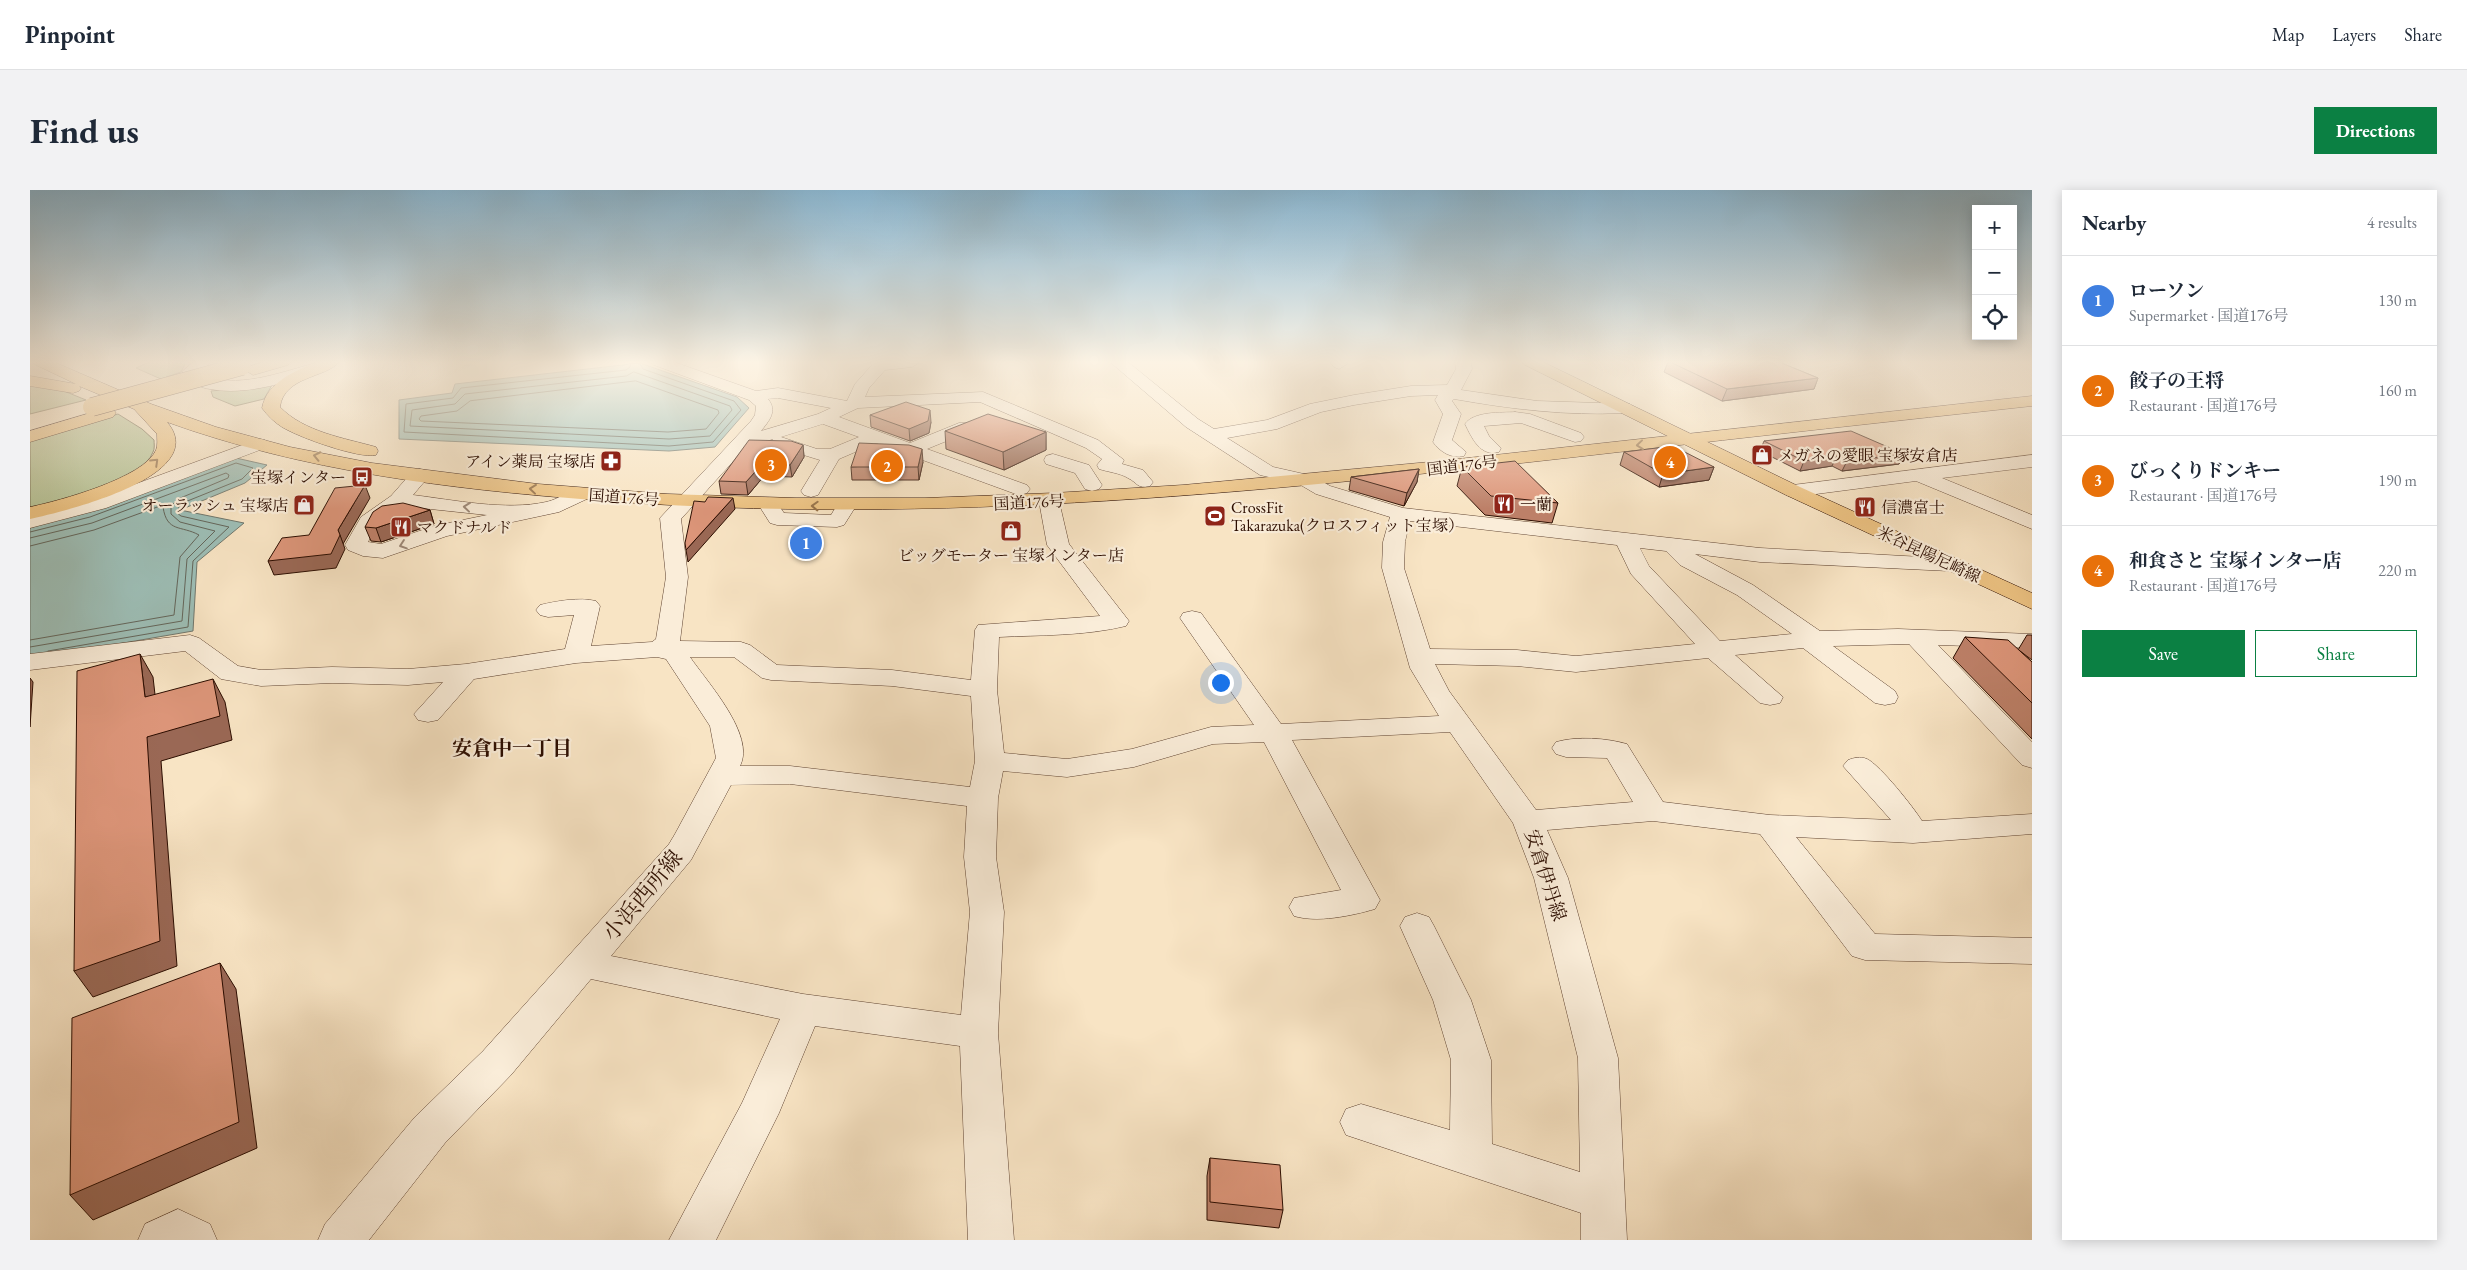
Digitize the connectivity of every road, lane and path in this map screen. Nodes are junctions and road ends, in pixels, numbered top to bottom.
1 (78, 411) edge
2 (87, 411) edge
3 (91, 411) edge
4 (92, 411) edge
5 (140, 411) edge
6 (155, 411) edge
7 (206, 411) edge
8 (274, 411) edge
9 (764, 411) edge
10 (838, 411) edge
11 (1015, 411) edge
12 (1177, 411) edge
13 (1308, 411) edge
14 (1450, 411) edge
15 (1630, 411) edge
16 (1817, 411) edge
17 (1944, 411) edge
18 (49, 414) dead end
19 (824, 418) junction
20 (30, 423) edge
21 (965, 427) edge
22 (1664, 428) junction
23 (30, 430) edge
24 (811, 431) dead end
25 (1211, 435) junction
26 (876, 436) junction
27 (30, 437) edge
28 (1575, 437) junction
29 (1688, 440) junction
30 (780, 442) edge
31 (741, 443) junction
32 (259, 444) junction
33 (854, 446) junction
34 (1492, 448) junction
35 (911, 449) junction
36 (1457, 452) junction
37 (832, 455) junction
38 (385, 456) junction
39 (1053, 460) dead end
40 (2032, 461) edge
41 (1268, 471) junction
42 (980, 474) junction
43 (420, 475) junction
44 (1919, 475) junction
45 (1306, 480) junction
46 (1143, 482) junction
47 (1092, 485) junction
48 (1020, 489) junction
49 (968, 491) junction
50 (1793, 491) junction
51 (811, 492) junction
52 (582, 494) junction
53 (692, 495) junction
54 (398, 500) junction
55 (1049, 501) junction
56 (768, 504) joint
57 (846, 506) joint
58 (552, 508) junction
59 (30, 513) edge
60 (1401, 514) junction
61 (30, 522) edge
62 (2032, 523) edge
63 (1626, 540) junction
64 (1672, 545) junction
65 (1950, 564) junction
66 (2032, 602) edge
67 (548, 610) dead end
68 (1192, 618) dead end
69 (1916, 636) junction
70 (1812, 639) junction
71 (1991, 641) junction
72 (2032, 641) edge
73 (659, 649) junction
74 (1714, 650) junction
75 (576, 655) junction
76 (1419, 656) junction
77 (30, 662) edge
78 (2018, 666) edge
79 (466, 672) junction
80 (984, 690) junction
81 (1770, 697) dead end
82 (1885, 697) dead end
83 (428, 714) dead end
84 (1458, 723) junction
85 (1273, 732) junction
86 (1566, 748) dead end
87 (2032, 759) edge
88 (990, 762) junction
89 (1858, 766) dead end
90 (722, 776) junction
91 (983, 798) junction
92 (1653, 811) junction
93 (1528, 821) junction
94 (2032, 824) edge
95 (1770, 825) junction
96 (1913, 832) junction
97 (1306, 907) dead end
98 (1417, 926) dead end
99 (2032, 951) edge
100 (584, 964) junction
101 (803, 1009) junction
102 (979, 1033) junction
103 (1361, 1122) dead end
104 (1471, 1156) junction
105 (1603, 1220) edge
106 (161, 1240) edge
107 (194, 1240) edge
108 (340, 1240) edge
109 (692, 1240) edge
110 (991, 1240) edge

1 - 18 main road
2 - 20 main road
3 - 23 main road
4 - 27 main road
59 -> 5 main road
6 - 32 main road, 国道176号
7 - 38 main road, 国道176号
8 - 38 main road
9 - 31 street
10 - 19 street
11 - 46 street
12 - 25 street
13 - 25 street
14 - 36 street
15 - 22 main road, 米谷昆陽尼崎線
16 - 22 main road, 国道176号
17 - 29 main road, 国道176号
19 - 26 street
19 - 31 street
21 - 35 street
22 - 28 main road, 国道176号
22 - 29 main road, 米谷昆陽尼崎線
24 - 33 street
25 - 41 street
26 - 33 street
26 - 35 street
28 - 34 main road, 国道176号
28 - 34 street
29 -> 45 main road, 国道176号
29 - 50 main road, 米谷昆陽尼崎線
30 - 37 street
31 - 53 street
43 -> 32 main road, 国道176号
32 - 61 street
33 - 37 street
34 - 36 main road, 国道176号
35 - 42 street
36 - 41 main road, 国道176号
37 - 51 street
38 - 53 main road, 国道176号
39 - 47 street
40 - 44 street
41 - 45 street
41 - 46 main road, 国道176号
42 - 48 street
42 - 49 street
52 -> 43 main road, 国道176号
43 - 54 street
44 - 50 street
44 - 62 street
45 - 55 main road, 国道176号
45 - 60 street
46 - 47 main road, 国道176号
47 - 48 main road, 国道176号
48 - 49 main road, 国道176号
51 -> 49 main road, 国道176号
50 - 65 main road, 米谷昆陽尼崎線
51 - 53 main road, 国道176号
52 - 53 main road, 国道176号
52 - 58 street
53 - 56 main road, 国道176号
53 - 73 street
58 -> 54 street
58 -> 54 street
55 - 57 main road, 国道176号
55 - 80 street
56 - 57 street
60 - 63 street
60 - 76 street, 安倉伊丹線
63 - 64 street
63 - 74 street
64 - 65 street
64 - 70 street
65 - 66 main road, 米谷昆陽尼崎線
67 - 75 street
68 - 85 street
69 - 70 street
69 - 71 street
69 - 87 street
70 - 74 street
70 - 82 street
71 - 72 street
71 - 78 street
73 - 75 street
73 - 80 street
73 - 90 street, 小浜西所線
74 - 76 street
74 - 81 street
75 - 79 street
76 - 84 street, 安倉伊丹線
77 - 79 street
79 - 83 street
80 - 88 street
84 - 85 street
84 - 93 street, 安倉伊丹線
85 - 88 street
85 - 97 street
86 - 92 street
88 - 91 street
89 - 96 street
90 - 91 street
90 - 100 street, 小浜西所線
91 - 102 street
92 - 93 street
92 - 95 street
93 - 105 street, 安倉伊丹線
94 - 96 street
95 - 96 street
95 - 99 street
98 - 104 street
100 - 101 street
100 - 108 street, 小浜西所線
101 - 102 street
101 - 109 street
102 - 110 street
103 - 104 street
104 - 105 street
106 - 107 street

